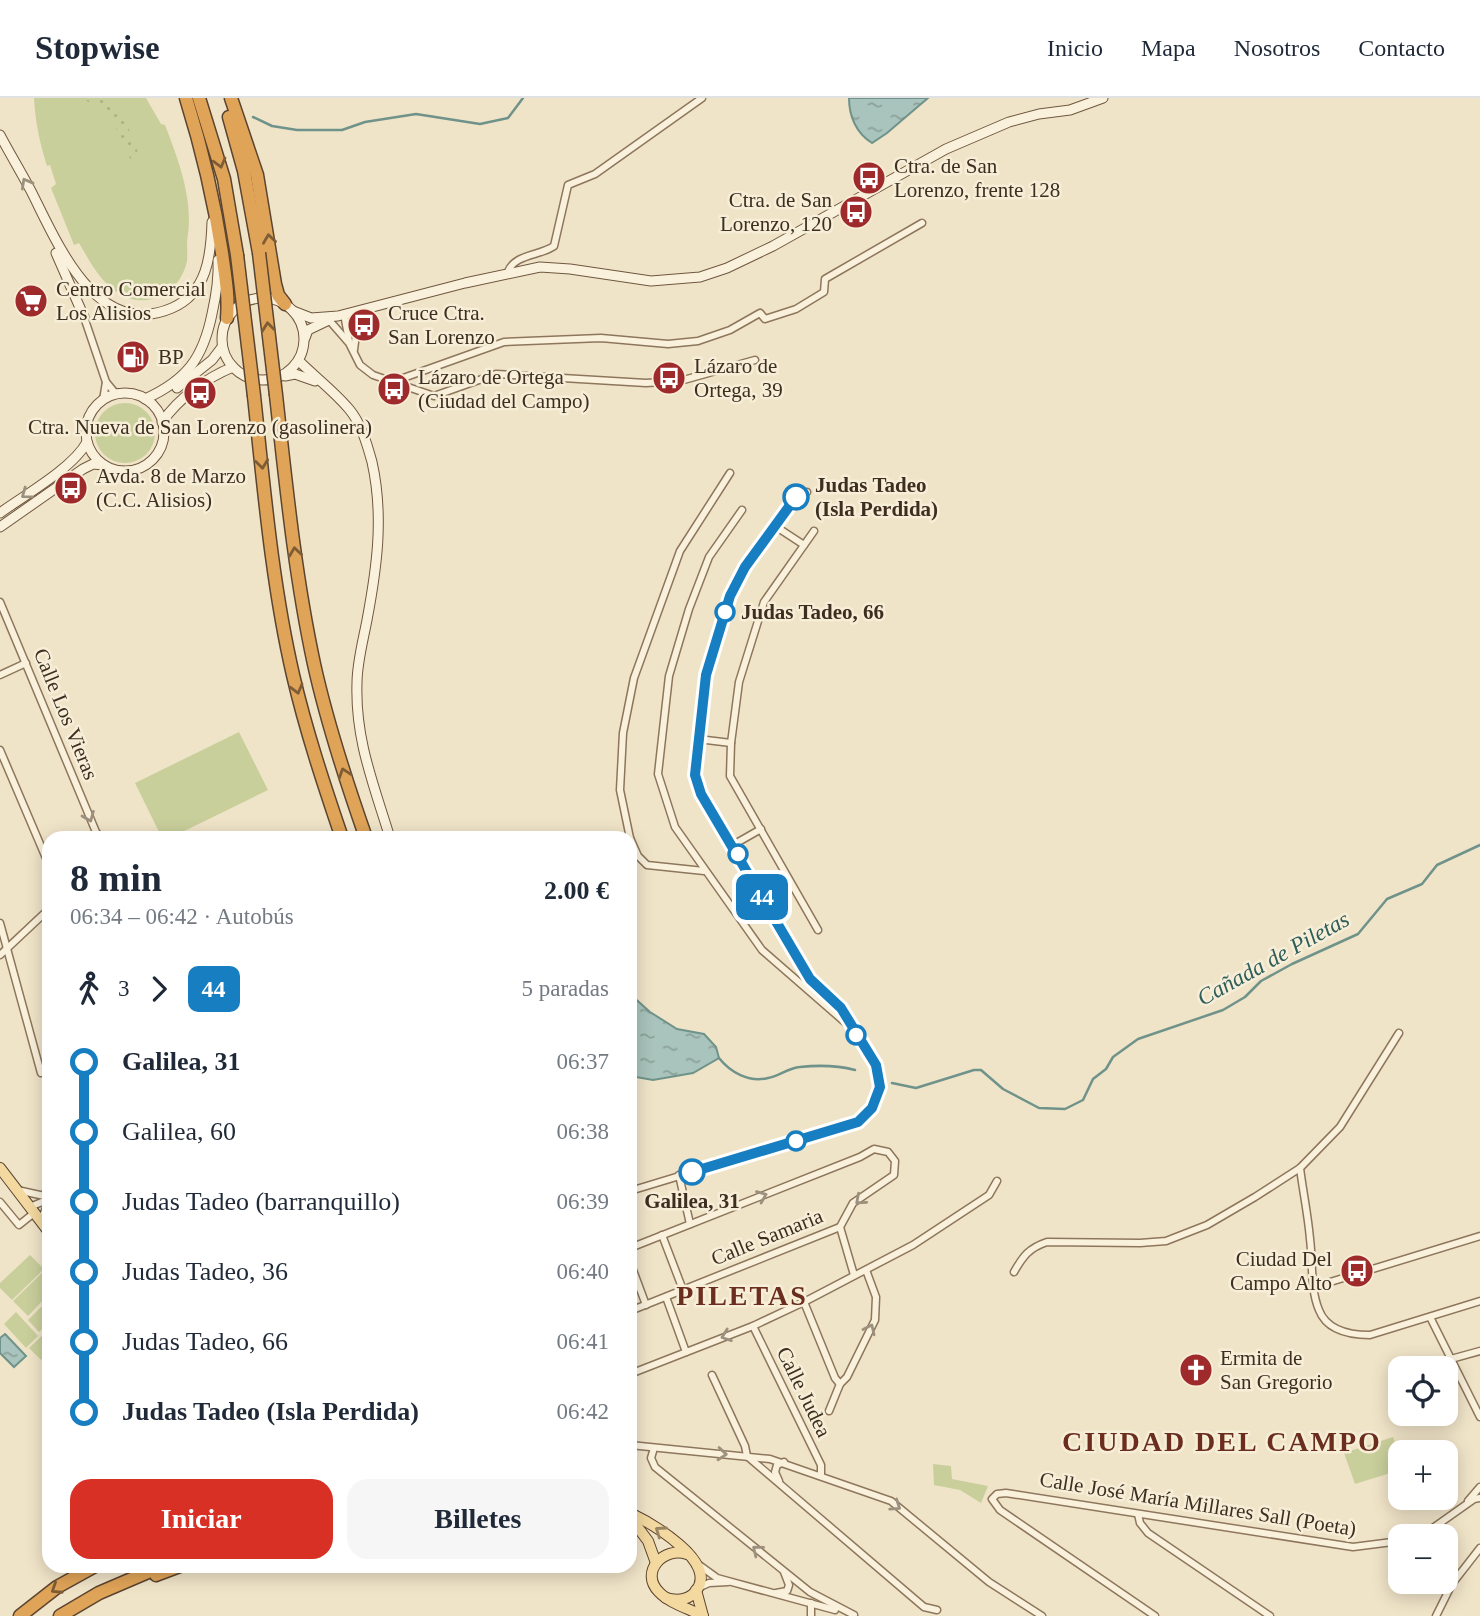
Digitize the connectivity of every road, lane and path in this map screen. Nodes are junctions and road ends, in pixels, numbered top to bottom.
1 (186, 98) edge
2 (199, 98) edge
3 (222, 98) edge
4 (230, 98) edge
5 (702, 98) edge
6 (1103, 98) edge
7 (0, 135) edge
8 (205, 163) junction
9 (212, 222) junction
10 (922, 223) dead end
11 (50, 231) junction
12 (508, 272) junction
13 (289, 307) junction
14 (371, 307) junction
15 (84, 317) joint
16 (337, 317) junction
17 (227, 318) junction
18 (305, 340) junction
19 (349, 343) junction
20 (222, 347) junction
21 (354, 352) junction
22 (755, 360) dead end
23 (299, 361) junction
24 (233, 367) junction
25 (283, 376) junction
26 (106, 382) junction
27 (392, 382) junction
28 (321, 383) junction
29 (116, 394) junction
30 (103, 400) junction
31 (146, 400) junction
32 (162, 422) junction
33 (87, 442) junction
34 (103, 466) junction
35 (730, 473) dead end
36 (807, 492) dead end
37 (742, 510) dead end
38 (0, 513) edge
39 (775, 526) junction
40 (0, 527) edge
41 (814, 531) dead end
42 (804, 545) junction
43 (0, 601) edge
44 (26, 663) junction
45 (0, 675) edge
46 (698, 740) junction
47 (731, 743) junction
48 (0, 750) edge
49 (761, 829) junction
50 (96, 831) edge
51 (340, 831) edge
52 (364, 831) edge
53 (388, 831) edge
54 (629, 831) edge
55 (733, 845) junction
56 (42, 849) edge
57 (637, 854) edge
58 (704, 871) junction
59 (42, 916) edge
60 (0, 923) edge
61 (818, 930) dead end
62 (8, 948) junction
63 (0, 955) edge
64 (851, 1027) junction
65 (1399, 1033) dead end
66 (41, 1073) dead end
67 (1300, 1168) junction
68 (1, 1172) edge
69 (679, 1175) junction
70 (997, 1181) dead end
71 (637, 1189) edge
72 (17, 1190) junction
73 (42, 1197) edge
74 (0, 1202) edge
75 (42, 1203) edge
76 (32, 1210) junction
77 (42, 1223) edge
78 (691, 1224) junction
79 (840, 1227) junction
80 (662, 1235) junction
81 (1480, 1236) edge
82 (637, 1245) edge
83 (866, 1270) junction
84 (1014, 1272) dead end
85 (854, 1275) junction
86 (637, 1281) edge
87 (1314, 1287) junction
88 (683, 1290) junction
89 (666, 1297) junction
90 (1480, 1301) edge
91 (804, 1302) junction
92 (646, 1305) junction
93 (637, 1308) edge
94 (1430, 1317) junction
95 (753, 1326) junction
96 (1480, 1350) edge
97 (686, 1352) junction
98 (1450, 1356) edge
99 (1458, 1357) edge
100 (637, 1371) edge
101 (1458, 1373) edge
102 (712, 1375) dead end
103 (840, 1384) junction
104 (829, 1411) dead end
105 (1480, 1417) edge
106 (637, 1446) edge
107 (654, 1448) junction
108 (747, 1456) junction
109 (784, 1462) junction
110 (821, 1475) junction
111 (780, 1483) junction
112 (1480, 1486) edge
113 (1480, 1498) edge
114 (1463, 1507) junction
115 (1138, 1514) junction
116 (637, 1519) edge
117 (1439, 1524) edge
118 (637, 1525) edge
119 (1388, 1543) edge
120 (1480, 1548) edge
121 (687, 1554) junction
122 (656, 1563) junction
123 (699, 1565) junction
124 (784, 1572) junction
125 (83, 1573) edge
126 (146, 1573) edge
127 (159, 1573) edge
128 (733, 1582) junction
129 (697, 1589) junction
130 (99, 1593) junction
131 (774, 1594) junction
132 (666, 1598) junction
133 (811, 1603) junction
134 (937, 1610) dead end
135 (20, 1616) edge
136 (60, 1616) edge
137 (703, 1616) edge
138 (811, 1616) edge
139 (856, 1616) edge
140 (1042, 1616) edge
141 (1155, 1616) edge
142 (1270, 1616) edge
143 (1436, 1616) edge

1 - 8 highway
2 -> 51 highway, bridge
52 -> 3 highway, bridge
13 -> 4 highway
5 - 12 street
6 - 12 street
11 -> 7 street
8 - 9 street
8 - 17 highway
9 - 11 street
9 - 31 street
10 - 27 street
11 - 15 street
12 - 14 street
13 - 16 street
13 - 17 street
13 - 18 street
14 - 16 street
14 - 21 street
15 - 26 street
16 - 18 street
16 - 19 street
16 - 19 street
17 - 20 street
18 - 23 street
19 - 21 street
20 - 24 street
20 - 31 street
21 - 27 street
22 - 27 street
23 - 25 street
23 - 28 street
24 - 25 street
24 - 32 street
25 - 28 street
26 - 29 street
26 - 30 street
28 - 53 street
29 - 30 street
29 - 31 street
30 - 33 street
31 - 32 street
32 - 34 street
33 - 34 street
33 -> 38 street
34 - 40 street
35 - 54 street
36 - 39 street
37 - 58 street
39 - 42 street
39 - 46 street
41 - 42 street
42 - 47 street
43 - 44 street, Calle Los Vieras
44 - 45 street
44 -> 50 street, Calle Los Vieras
46 - 47 street
46 - 55 street
47 - 49 street
48 - 56 street
49 - 55 street
49 - 61 street
55 - 64 street
57 - 58 street
58 - 64 street
59 - 62 street
60 - 62 street
62 - 63 street
62 - 66 street
64 - 69 street
65 - 67 street
67 - 84 street
67 - 87 street
68 - 72 main road
69 - 71 street
69 - 78 street
70 - 83 street
72 - 73 street
72 - 76 main road
74 - 76 street
75 - 76 street
76 - 77 main road
78 -> 79 street
78 - 80 street
79 - 85 street
79 - 88 street, Calle Samaria
80 - 82 street
80 - 88 street
81 - 87 street
83 - 85 street
103 -> 83 street
85 - 91 street
86 - 92 street
87 - 94 street
88 - 89 street, Calle Samaria
89 - 92 street, Calle Samaria
89 - 97 street
90 - 94 street
91 - 95 street
91 - 103 street
92 - 93 street, Calle Samaria
94 - 98 street
95 -> 97 street
95 - 110 street, Calle Judea
96 - 99 street
97 - 100 street
101 - 105 street
102 - 108 street
103 - 104 street
106 - 107 street
107 -> 108 street
124 -> 107 street
108 - 109 street
108 - 111 street
109 - 110 street
109 - 111 street
110 -> 140 street
111 - 134 street
112 - 114 street
113 - 114 street
114 - 117 street
115 - 119 street, Calle José María Millares Sall (Poeta)
115 - 141 street, Calle José María Millares Sall (Poeta)
115 - 142 street
121 -> 116 main road
118 - 122 main road
120 - 143 street
121 - 122 main road
121 - 123 main road
122 - 132 main road
123 - 128 street
123 - 129 main road
124 - 131 street
124 - 139 street
125 -> 135 highway
126 - 130 highway
127 - 130 highway
128 - 129 street
128 - 131 street
129 - 132 main road
129 - 137 main road
130 - 136 highway
131 - 133 street
132 - 137 main road
133 - 138 street
133 - 139 street

